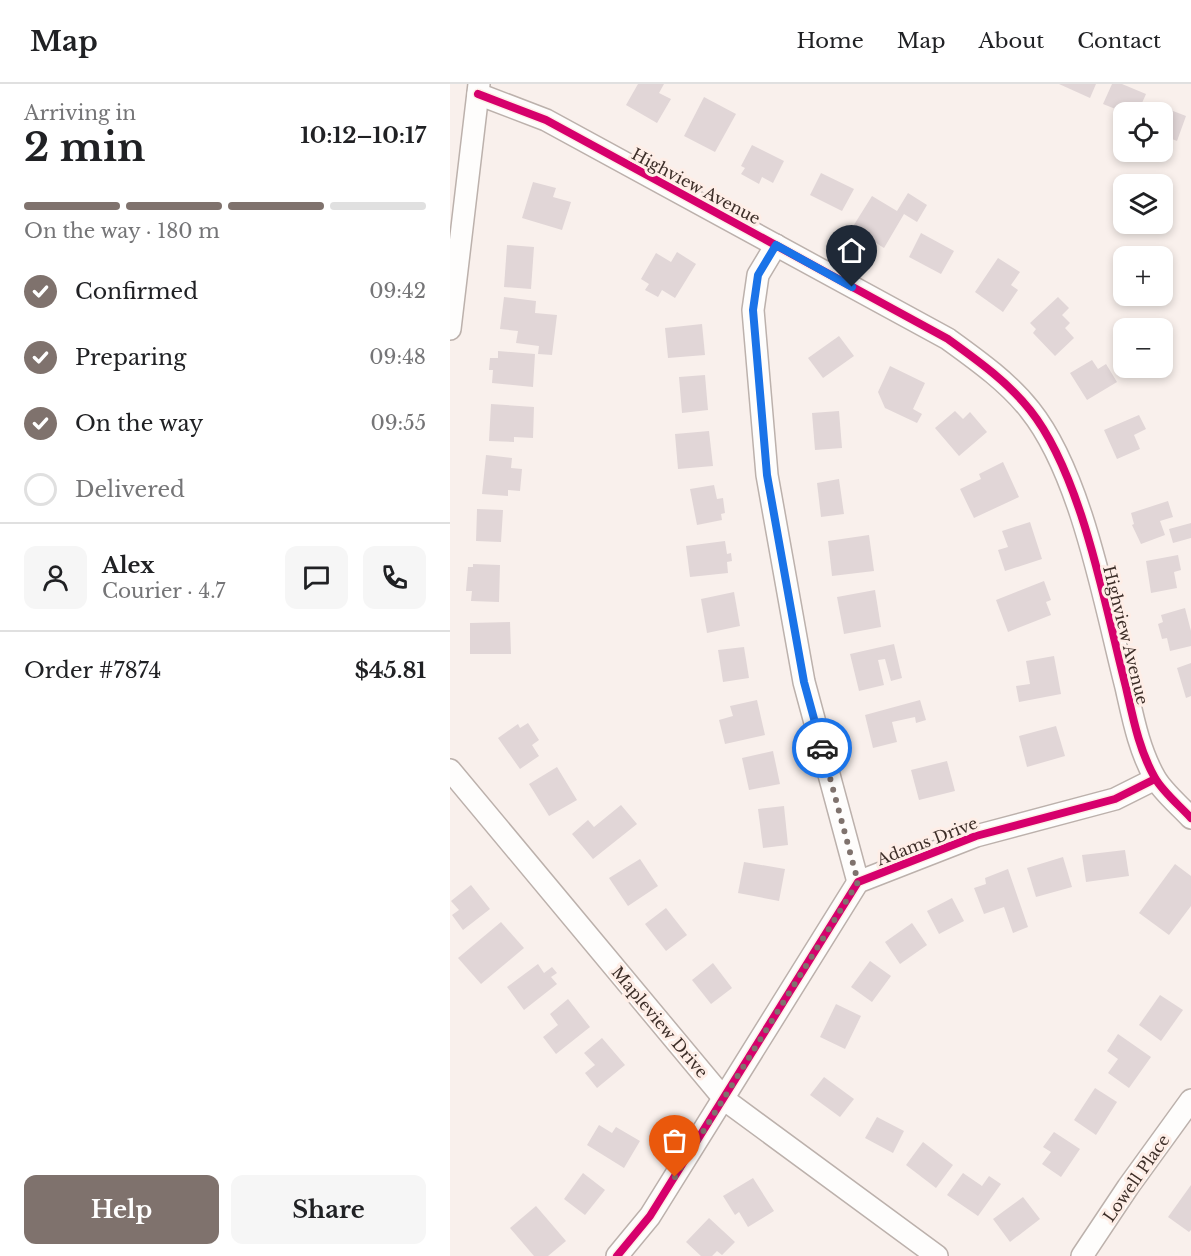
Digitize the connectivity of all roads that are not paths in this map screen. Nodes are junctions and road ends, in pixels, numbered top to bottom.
1 (478, 89) edge
2 (776, 245) junction
3 (450, 329) edge
4 (450, 770) edge
5 (1155, 779) junction
6 (1191, 818) edge
7 (858, 882) junction
8 (725, 1100) junction
9 (1191, 1100) edge
10 (617, 1256) edge
11 (937, 1256) edge
12 (1082, 1256) edge

1 - 2 street, Highview Avenue
1 - 3 street
2 - 5 street, Highview Avenue
2 - 7 street
4 - 8 street, Mapleview Drive
5 - 6 street, Highview Avenue
5 - 7 street, Adams Drive
7 - 8 street
8 - 10 street
8 - 11 street, Mapleview Drive
9 - 12 street, Lowell Place

